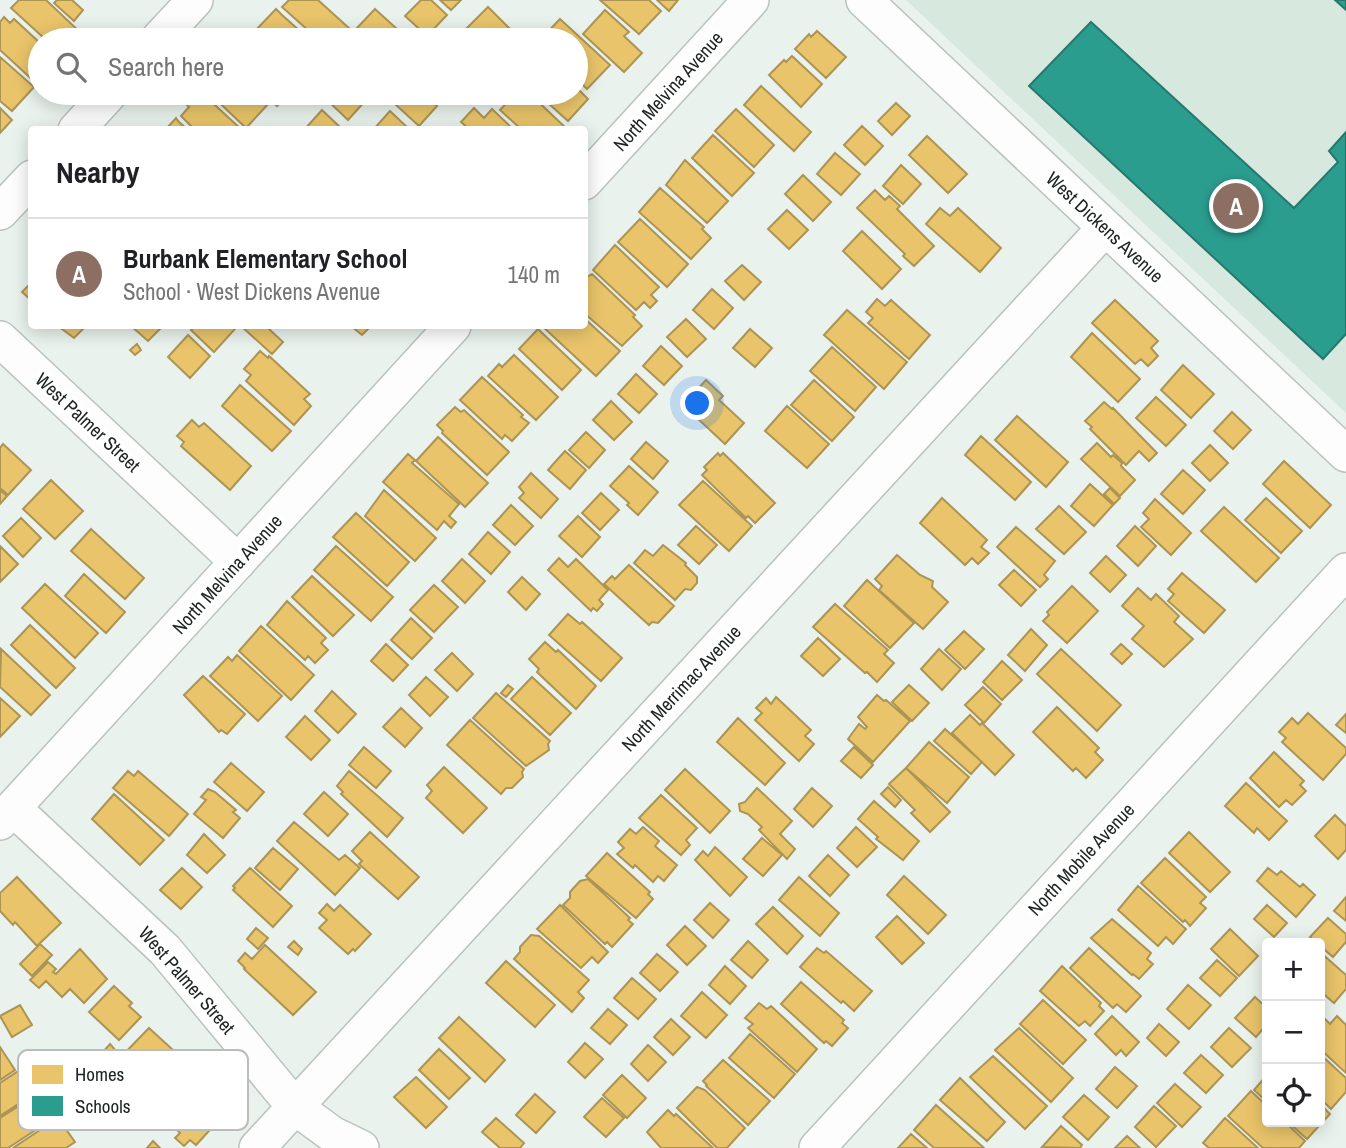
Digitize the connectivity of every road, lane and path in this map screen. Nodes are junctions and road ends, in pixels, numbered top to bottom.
1 (195, 0) edge
2 (751, 0) edge
3 (864, 0) edge
4 (169, 28) edge
5 (99, 105) edge
6 (80, 126) edge
7 (588, 178) edge
8 (28, 182) edge
9 (0, 212) edge
10 (1105, 228) junction
11 (450, 329) edge
12 (0, 340) edge
13 (1346, 454) edge
14 (238, 562) junction
15 (1346, 571) edge
16 (6, 815) edge
17 (248, 1050) edge
18 (248, 1050) edge
19 (295, 1107) junction
20 (257, 1148) edge
21 (361, 1148) edge
22 (817, 1148) edge

1 - 4 street
2 - 7 street, North Melvina Avenue
3 - 10 street, West Dickens Avenue
5 - 6 street
8 - 9 street
10 - 13 street, West Dickens Avenue
10 - 19 street, North Merrimac Avenue
11 - 14 street, North Melvina Avenue
12 - 14 street, West Palmer Street
14 - 16 street, North Melvina Avenue
15 - 22 street, North Mobile Avenue
16 - 17 street, West Palmer Street
18 - 19 street, West Palmer Street
19 - 20 street, North Merrimac Avenue
19 - 21 street, West Palmer Street

